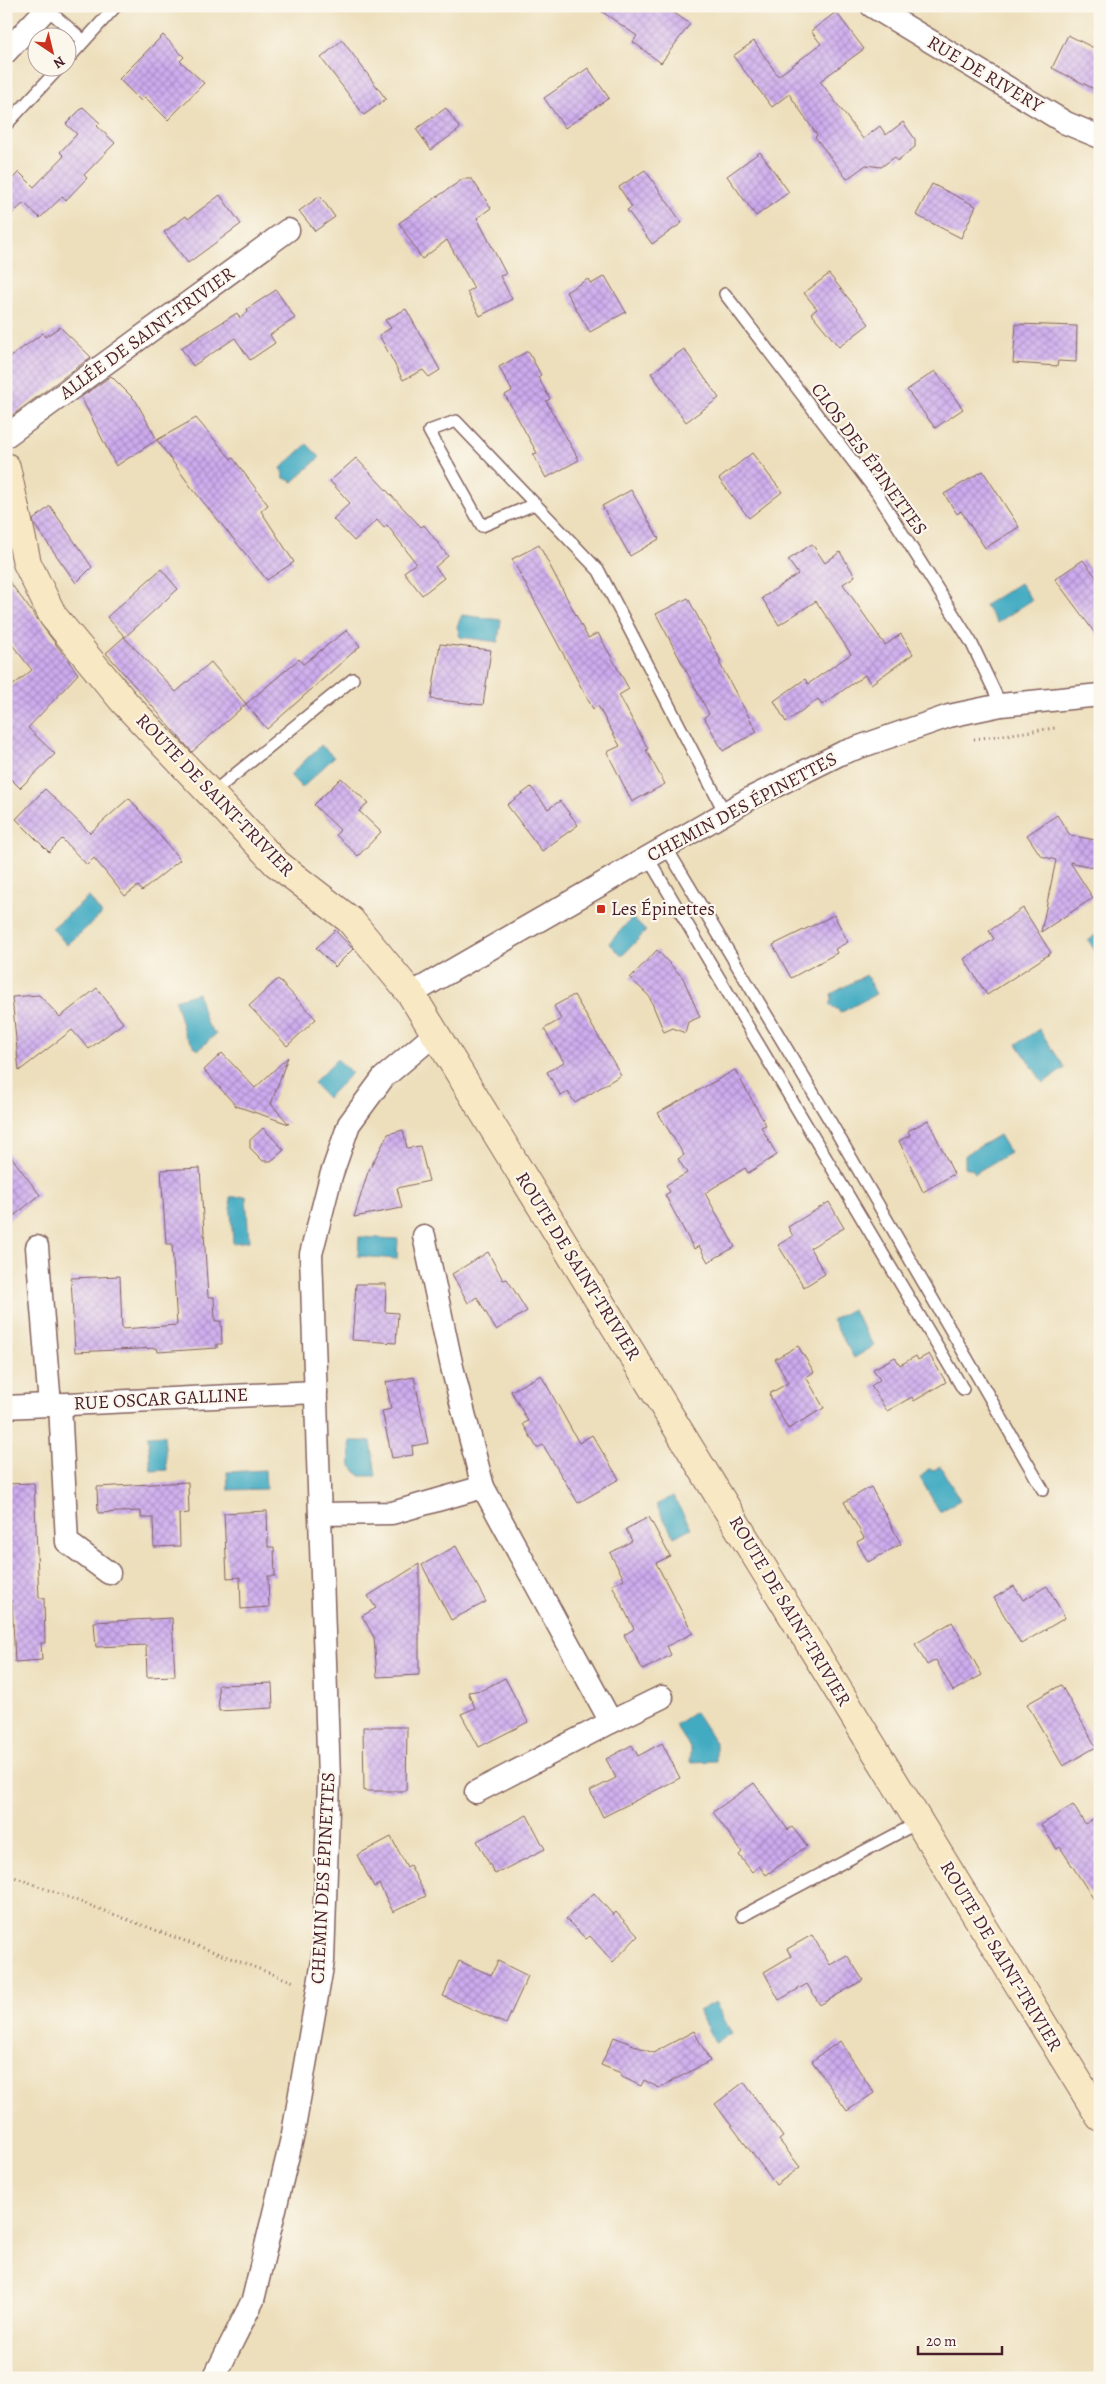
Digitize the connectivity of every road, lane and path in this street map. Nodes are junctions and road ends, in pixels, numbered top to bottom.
1 (116, 6) edge
2 (872, 6) edge
3 (48, 7) edge
4 (84, 41) junction
5 (78, 48) edge
6 (6, 52) edge
7 (50, 78) edge
8 (6, 125) edge
9 (1100, 137) edge
10 (288, 230) dead end
11 (725, 294) dead end
12 (6, 436) edge
13 (6, 467) edge
14 (535, 504) junction
15 (353, 679) dead end
16 (1100, 695) edge
17 (1001, 705) junction
18 (1062, 727) dead end
19 (967, 740) dead end
20 (212, 793) junction
21 (725, 813) junction
22 (657, 852) junction
23 (411, 994) junction
24 (435, 1034) junction
25 (424, 1236) dead end
26 (37, 1247) dead end
27 (963, 1389) dead end
28 (316, 1392) junction
29 (55, 1404) junction
30 (6, 1407) edge
31 (483, 1488) junction
32 (1043, 1490) dead end
33 (320, 1514) junction
34 (109, 1573) dead end
35 (662, 1697) dead end
36 (612, 1722) junction
37 (476, 1792) dead end
38 (919, 1822) junction
39 (6, 1874) edge
40 (742, 1916) dead end
41 (318, 1991) junction
42 (1100, 2118) edge
43 (214, 2378) edge

1 - 4 lane
2 - 9 street, RUE DE RIVERY
3 - 4 lane
3 - 6 street
4 - 5 lane
7 - 8 lane
10 - 12 street, ALLÉE DE SAINT-TRIVIER
11 - 17 lane, CLOS DES ÉPINETTES
13 - 20 main road, ROUTE DE SAINT-TRIVIER
14 - 14 lane
14 - 21 lane
15 - 20 lane
16 - 17 street, CHEMIN DES ÉPINETTES
17 - 21 street, CHEMIN DES ÉPINETTES
18 - 19 path
20 - 23 main road, ROUTE DE SAINT-TRIVIER
21 - 22 street, CHEMIN DES ÉPINETTES
22 - 23 street, CHEMIN DES ÉPINETTES
22 - 27 lane
22 - 32 lane
23 - 24 main road, ROUTE DE SAINT-TRIVIER
24 - 28 street, CHEMIN DES ÉPINETTES
24 - 38 main road, ROUTE DE SAINT-TRIVIER
25 - 31 street
26 - 29 street
28 - 29 street, RUE OSCAR GALLINE
28 - 33 street, CHEMIN DES ÉPINETTES
29 - 30 street, RUE OSCAR GALLINE
29 - 34 street
31 - 33 street
31 - 36 street
33 - 41 street, CHEMIN DES ÉPINETTES
35 - 36 street
36 - 37 street
38 - 40 lane
38 - 42 main road, ROUTE DE SAINT-TRIVIER
39 - 41 path
41 - 43 street, CHEMIN DES ÉPINETTES

